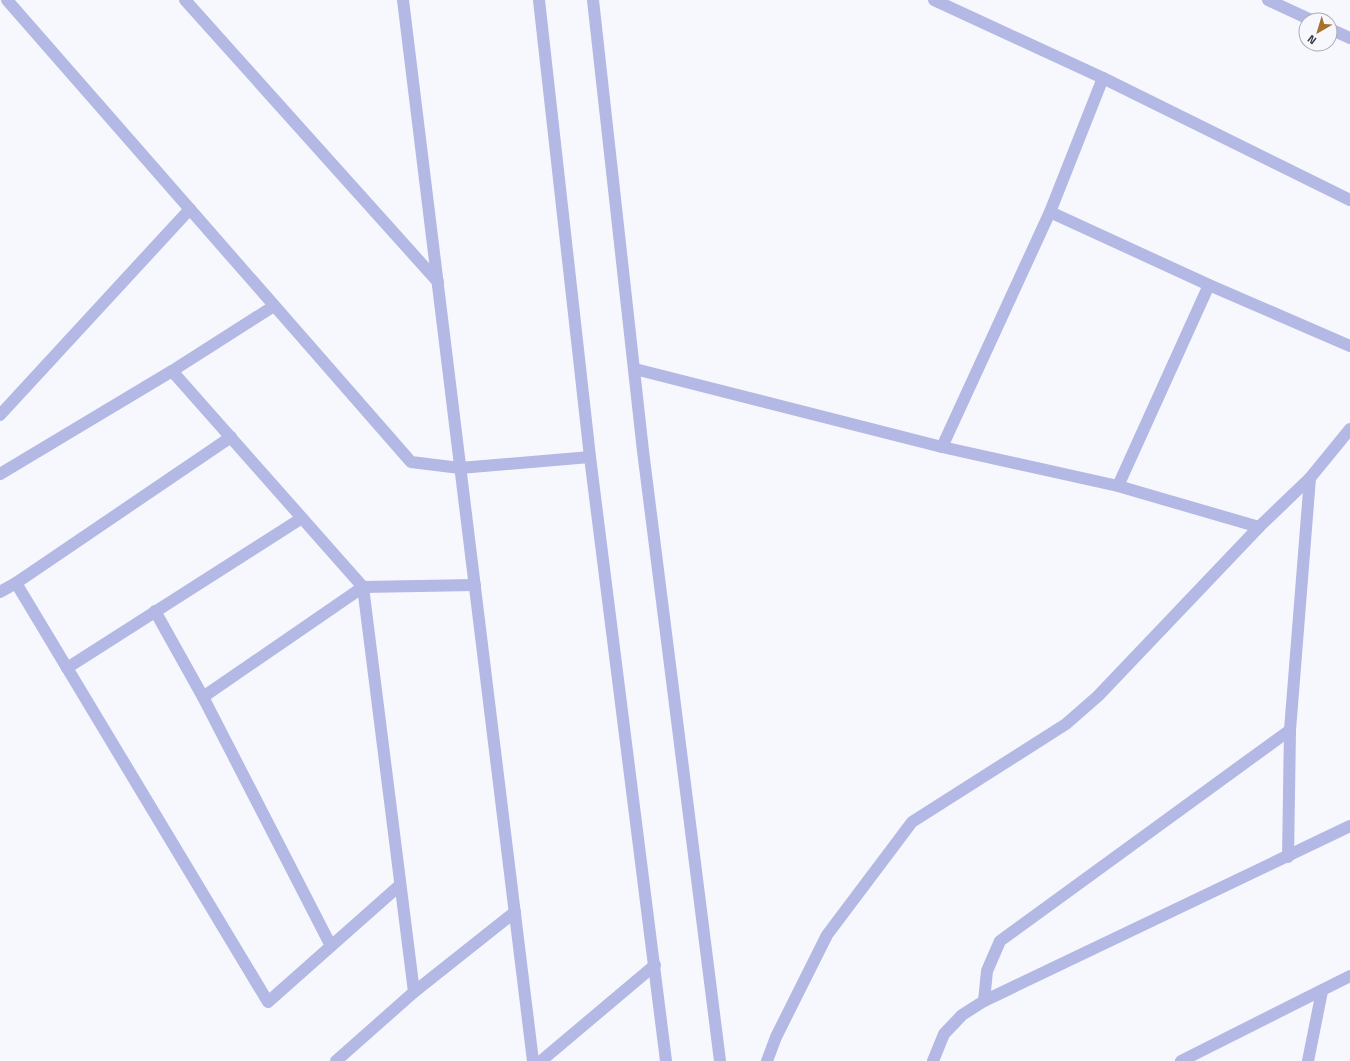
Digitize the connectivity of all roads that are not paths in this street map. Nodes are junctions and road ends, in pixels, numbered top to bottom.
1 (7, 0) edge
2 (185, 0) edge
3 (403, 0) edge
4 (539, 0) edge
5 (593, 0) edge
6 (934, 0) edge
7 (1268, 0) edge
8 (1298, 14) edge
9 (1338, 33) edge
10 (1350, 38) edge
11 (1103, 78) junction
12 (1350, 200) edge
13 (190, 209) junction
14 (1050, 212) junction
15 (438, 282) junction
16 (1209, 285) junction
17 (274, 306) junction
18 (1350, 346) edge
19 (635, 369) junction
20 (172, 371) junction
21 (0, 415) edge
22 (1350, 430) edge
23 (231, 437) junction
24 (942, 447) junction
25 (590, 457) junction
26 (460, 468) junction
27 (0, 474) edge
28 (1310, 478) junction
29 (1118, 486) junction
30 (302, 518) junction
31 (1259, 527) junction
32 (16, 583) junction
33 (475, 585) junction
34 (363, 587) junction
35 (0, 592) edge
36 (155, 611) junction
37 (67, 668) junction
38 (203, 697) junction
39 (1290, 730) junction
40 (1350, 826) edge
41 (1288, 857) junction
42 (400, 885) junction
43 (515, 912) junction
44 (332, 946) junction
45 (655, 965) junction
46 (1350, 976) edge
47 (414, 992) junction
48 (1322, 992) junction
49 (984, 1001) junction
50 (336, 1061) edge
51 (533, 1061) edge
52 (541, 1061) edge
53 (666, 1061) edge
54 (720, 1061) edge
55 (767, 1061) edge
56 (933, 1061) edge
57 (1181, 1061) edge
58 (1308, 1061) edge

1 - 13 street
2 - 15 street
3 - 15 street
4 - 25 street
5 - 19 street
6 - 11 street
7 - 8 street
9 - 10 street
11 - 12 street
11 - 14 street
13 - 17 street
13 - 21 street
14 - 16 street
14 - 24 street
15 - 26 street
16 - 18 street
16 - 29 street
17 - 20 street
17 - 26 street
19 - 24 street
19 - 54 street
20 - 23 street
20 - 27 street
22 - 28 street
23 - 30 street
23 - 32 street
24 - 29 street
25 - 26 street
25 - 45 street
26 - 33 street
28 - 31 street
28 - 39 street
29 - 31 street
30 - 34 street
30 - 36 street
31 - 55 street
32 - 35 street
32 - 37 street
33 - 34 street
33 - 43 street
34 - 38 street
34 - 42 street
36 - 37 street
36 - 38 street
37 - 44 street
38 - 44 street
39 - 41 street
39 - 49 street
40 - 41 street
41 - 49 street
42 - 44 street
42 - 47 street
43 - 47 street
43 - 51 street
45 - 52 street
45 - 53 street
46 - 48 street
47 - 50 street
48 - 57 street
48 - 58 street
49 - 56 street

